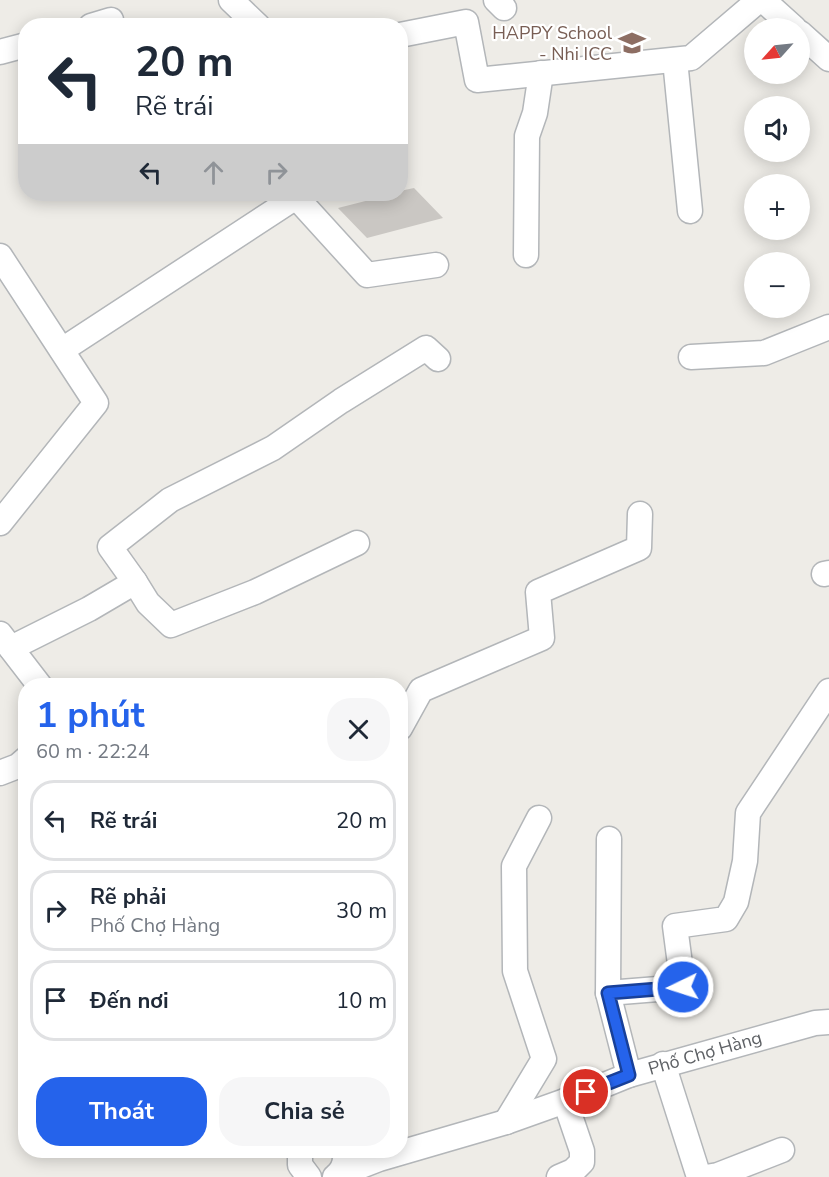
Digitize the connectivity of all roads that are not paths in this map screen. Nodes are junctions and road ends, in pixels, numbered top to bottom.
1 (231, 0) edge
2 (761, 0) edge
3 (250, 18) edge
4 (782, 18) edge
5 (408, 33) edge
6 (810, 42) edge
7 (18, 47) edge
8 (0, 52) edge
9 (829, 59) edge
10 (675, 60) junction
11 (541, 74) junction
12 (286, 201) edge
13 (300, 201) edge
14 (690, 211) dead end
15 (526, 255) dead end
16 (0, 256) edge
17 (436, 265) dead end
18 (829, 327) edge
19 (62, 350) junction
20 (691, 357) dead end
21 (438, 359) dead end
22 (640, 514) dead end
23 (0, 523) edge
24 (357, 543) dead end
25 (135, 582) junction
26 (5, 641) edge
27 (34, 678) edge
28 (829, 691) edge
29 (408, 714) edge
30 (18, 766) edge
31 (0, 773) edge
32 (539, 818) dead end
33 (609, 839) dead end
34 (608, 993) junction
35 (829, 1022) edge
36 (663, 1064) junction
37 (629, 1075) junction
38 (565, 1101) junction
39 (506, 1122) junction
40 (782, 1150) dead end
41 (408, 1151) edge
42 (382, 1158) edge
43 (340, 1164) edge
44 (559, 1177) edge
45 (699, 1177) edge
46 (706, 1177) edge

1 - 3 street
2 - 4 street
2 - 10 street
5 - 11 street
6 - 9 street
7 - 8 street
10 - 11 street
10 - 14 street
11 - 15 street
12 - 19 street
13 - 17 street
16 - 19 street
18 - 20 street
19 - 23 street
21 - 25 street
22 - 29 street
24 - 25 street
25 - 26 street
26 - 27 street
28 - 34 street
30 - 31 street
32 - 39 street
33 - 34 street
34 - 37 street
35 - 36 street, Phố Chợ Hàng
36 - 37 street, Phố Chợ Hàng
36 - 45 street
37 - 38 street, Phố Chợ Hàng
38 - 39 street, Phố Chợ Hàng
38 - 44 street
39 - 41 street, Phố Chợ Hàng
40 - 46 street
42 - 43 street, Phố Chợ Hàng

